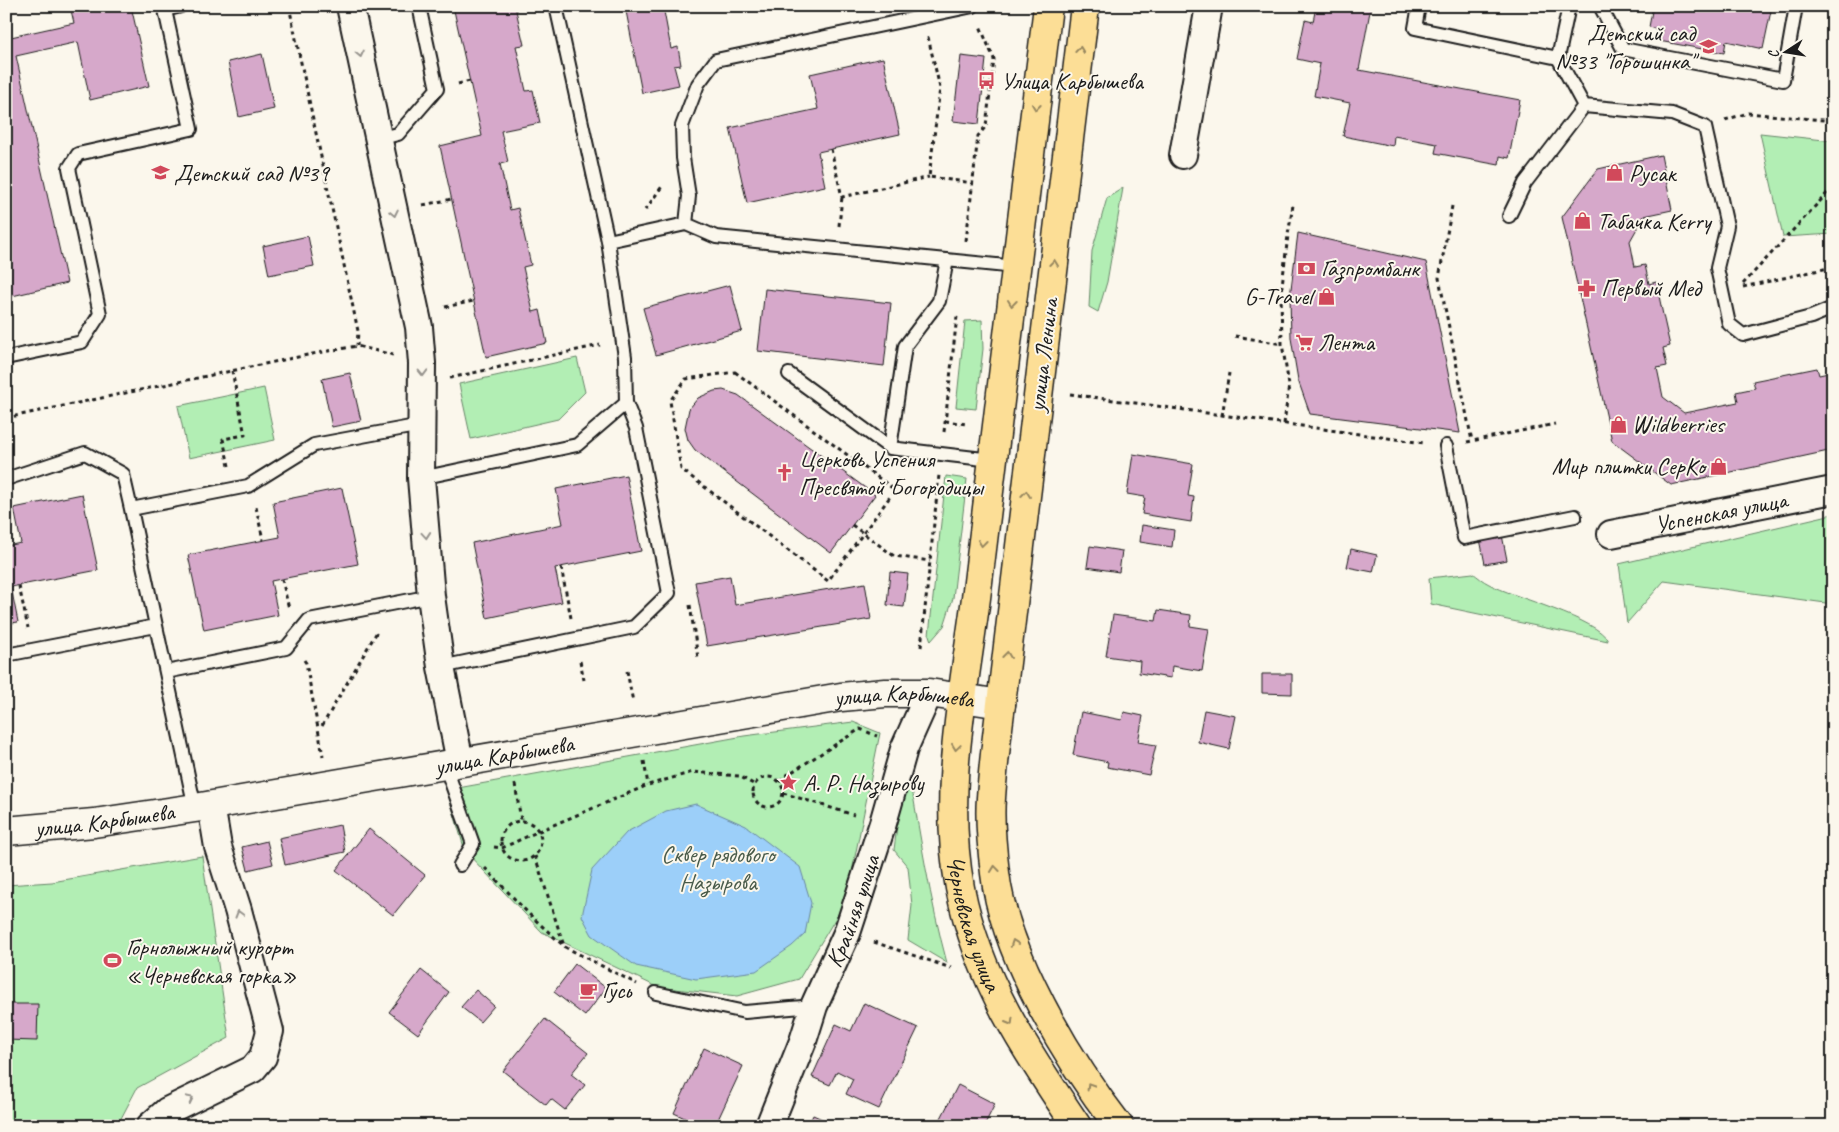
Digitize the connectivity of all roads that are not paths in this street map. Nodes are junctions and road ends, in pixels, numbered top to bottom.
1 (181, 6) edge
2 (350, 6) edge
3 (419, 6) edge
4 (556, 6) edge
5 (973, 6) edge
6 (1048, 6) edge
7 (1085, 6) edge
8 (1208, 6) edge
9 (1419, 6) edge
10 (1569, 6) edge
11 (1600, 6) edge
12 (1796, 6) edge
13 (165, 8) edge
14 (1558, 58) junction
15 (1584, 106) junction
16 (378, 138) junction
17 (1183, 155) dead end
18 (1509, 216) dead end
19 (686, 224) junction
20 (608, 241) junction
21 (947, 260) junction
22 (1016, 267) junction
23 (1833, 308) edge
24 (6, 358) edge
25 (789, 374) dead end
26 (626, 403) junction
27 (421, 425) junction
28 (1446, 446) road end
29 (890, 448) junction
30 (992, 460) junction
31 (421, 478) junction
32 (6, 479) edge
33 (1833, 490) edge
34 (131, 509) junction
35 (1576, 516) dead end
36 (1611, 534) dead end
37 (431, 596) junction
38 (156, 626) junction
39 (6, 655) edge
40 (441, 667) junction
41 (166, 672) junction
42 (929, 693) junction
43 (962, 698) junction
44 (1001, 704) junction
45 (452, 763) junction
46 (203, 806) junction
47 (6, 831) edge
48 (460, 865) dead end
49 (656, 993) road end
50 (814, 1006) junction
51 (150, 1126) edge
52 (769, 1126) edge
53 (1077, 1126) edge
54 (1118, 1126) edge

1 - 13 lane
2 -> 16 street
3 - 16 lane
4 - 20 lane
5 - 19 lane
6 -> 22 main road, улица Ленина
44 -> 7 main road, улица Ленина
8 - 17 street
9 - 14 lane
10 - 14 lane
11 - 12 lane
13 - 24 lane
14 - 15 lane
15 - 18 lane
15 - 23 lane
16 -> 27 street
19 - 20 lane
19 - 21 lane
20 - 26 lane
21 - 22 lane
21 - 29 lane
22 -> 30 main road, улица Ленина
25 - 29 lane
26 - 31 lane
26 - 40 lane
27 - 31 street
27 - 34 lane
28 - 35 lane
29 - 30 lane
30 -> 43 main road, улица Ленина
31 -> 37 street
32 - 34 lane
33 - 36 street, Успенская улица
34 - 38 lane
37 - 40 street
37 - 41 lane
38 - 39 lane
38 - 41 lane
40 - 45 street
41 - 46 lane
42 - 43 street, улица Карбышева
42 - 45 street, улица Карбышева
42 - 50 street, Крайняя улица
43 - 44 street, улица Карбышева
43 -> 53 main road, Черневская улица
54 -> 44 main road, Черневская улица
45 - 46 street, улица Карбышева
45 - 48 lane
46 - 47 street, улица Карбышева
51 -> 46 street
49 - 50 lane
50 - 52 street, Крайняя улица

